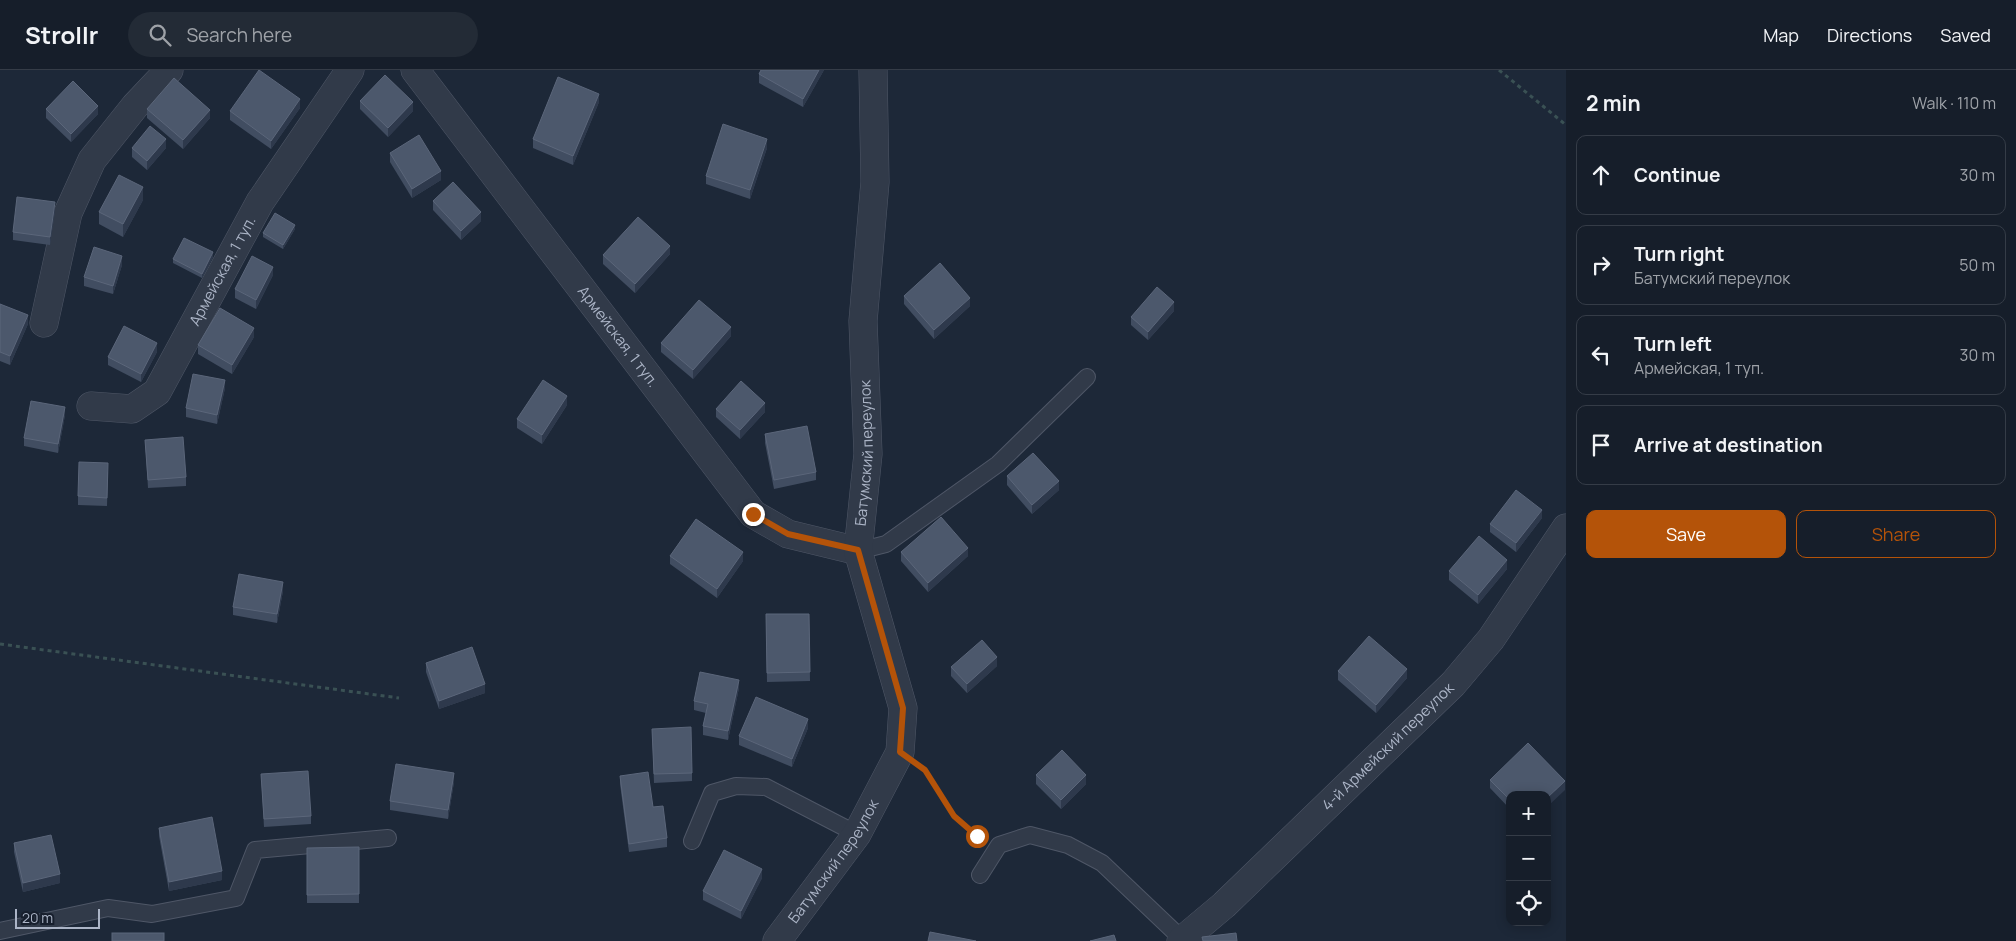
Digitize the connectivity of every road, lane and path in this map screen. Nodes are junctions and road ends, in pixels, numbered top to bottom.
1 (169, 70) edge
2 (350, 70) edge
3 (415, 70) edge
4 (873, 70) edge
5 (1499, 70) edge
6 (1566, 125) edge
7 (44, 323) dead end
8 (1087, 377) dead end
9 (92, 406) dead end
10 (1566, 528) edge
11 (858, 550) junction
12 (0, 644) edge
13 (400, 698) dead end
14 (900, 752) junction
15 (857, 834) junction
16 (388, 838) dead end
17 (692, 841) dead end
18 (999, 845) junction
19 (980, 875) dead end
20 (0, 931) edge
21 (1182, 940) edge
22 (777, 941) edge

1 - 7 street
2 - 9 street, Армейская, 1 туп.
3 - 11 street, Армейская, 1 туп.
4 - 11 street, Батумский переулок
5 - 6 path
8 - 11 lane
10 - 21 street, 4-й Армейский переулок
11 - 14 street, Батумский переулок
12 - 13 path
14 - 15 street, Батумский переулок
14 - 18 path
15 - 17 lane
15 - 22 street, Батумский переулок
16 - 20 lane
18 - 19 lane
18 - 21 lane

